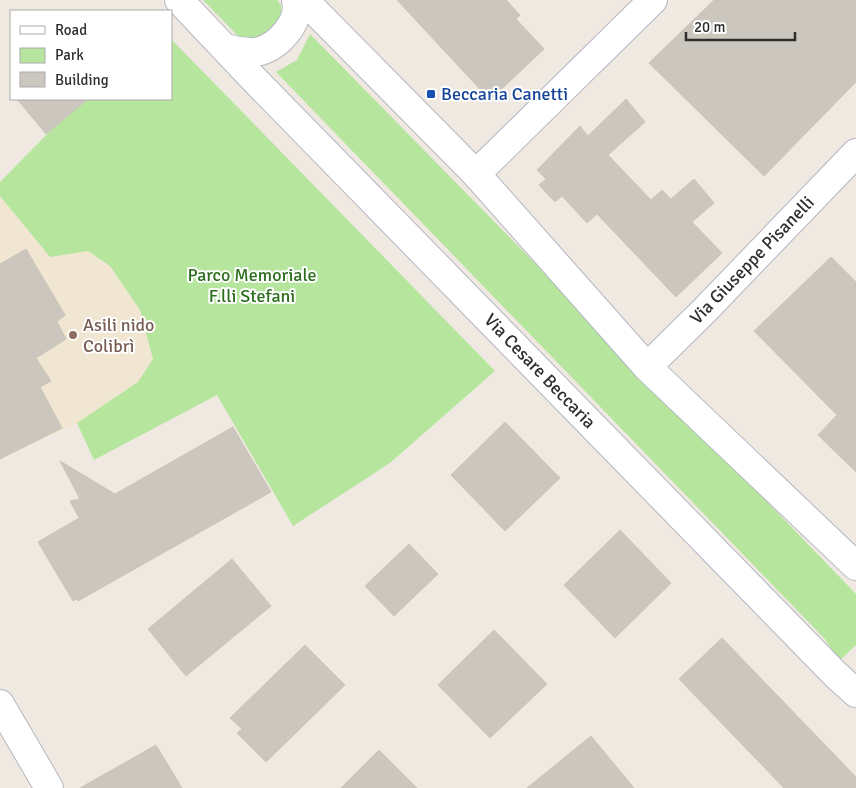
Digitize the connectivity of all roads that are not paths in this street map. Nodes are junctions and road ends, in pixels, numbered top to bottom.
1 (179, 0) edge
2 (296, 0) edge
3 (304, 0) edge
4 (653, 0) edge
5 (225, 48) junction
6 (856, 153) edge
7 (476, 174) junction
8 (648, 367) junction
9 (856, 566) edge
10 (856, 693) edge
11 (0, 704) edge
12 (49, 788) edge

1 - 5 street, Via Cesare Beccaria
2 - 5 street
3 - 7 street
4 - 7 street
5 - 10 street, Via Cesare Beccaria
6 - 8 street, Via Giuseppe Pisanelli
7 - 8 street
8 - 9 street
11 - 12 street

